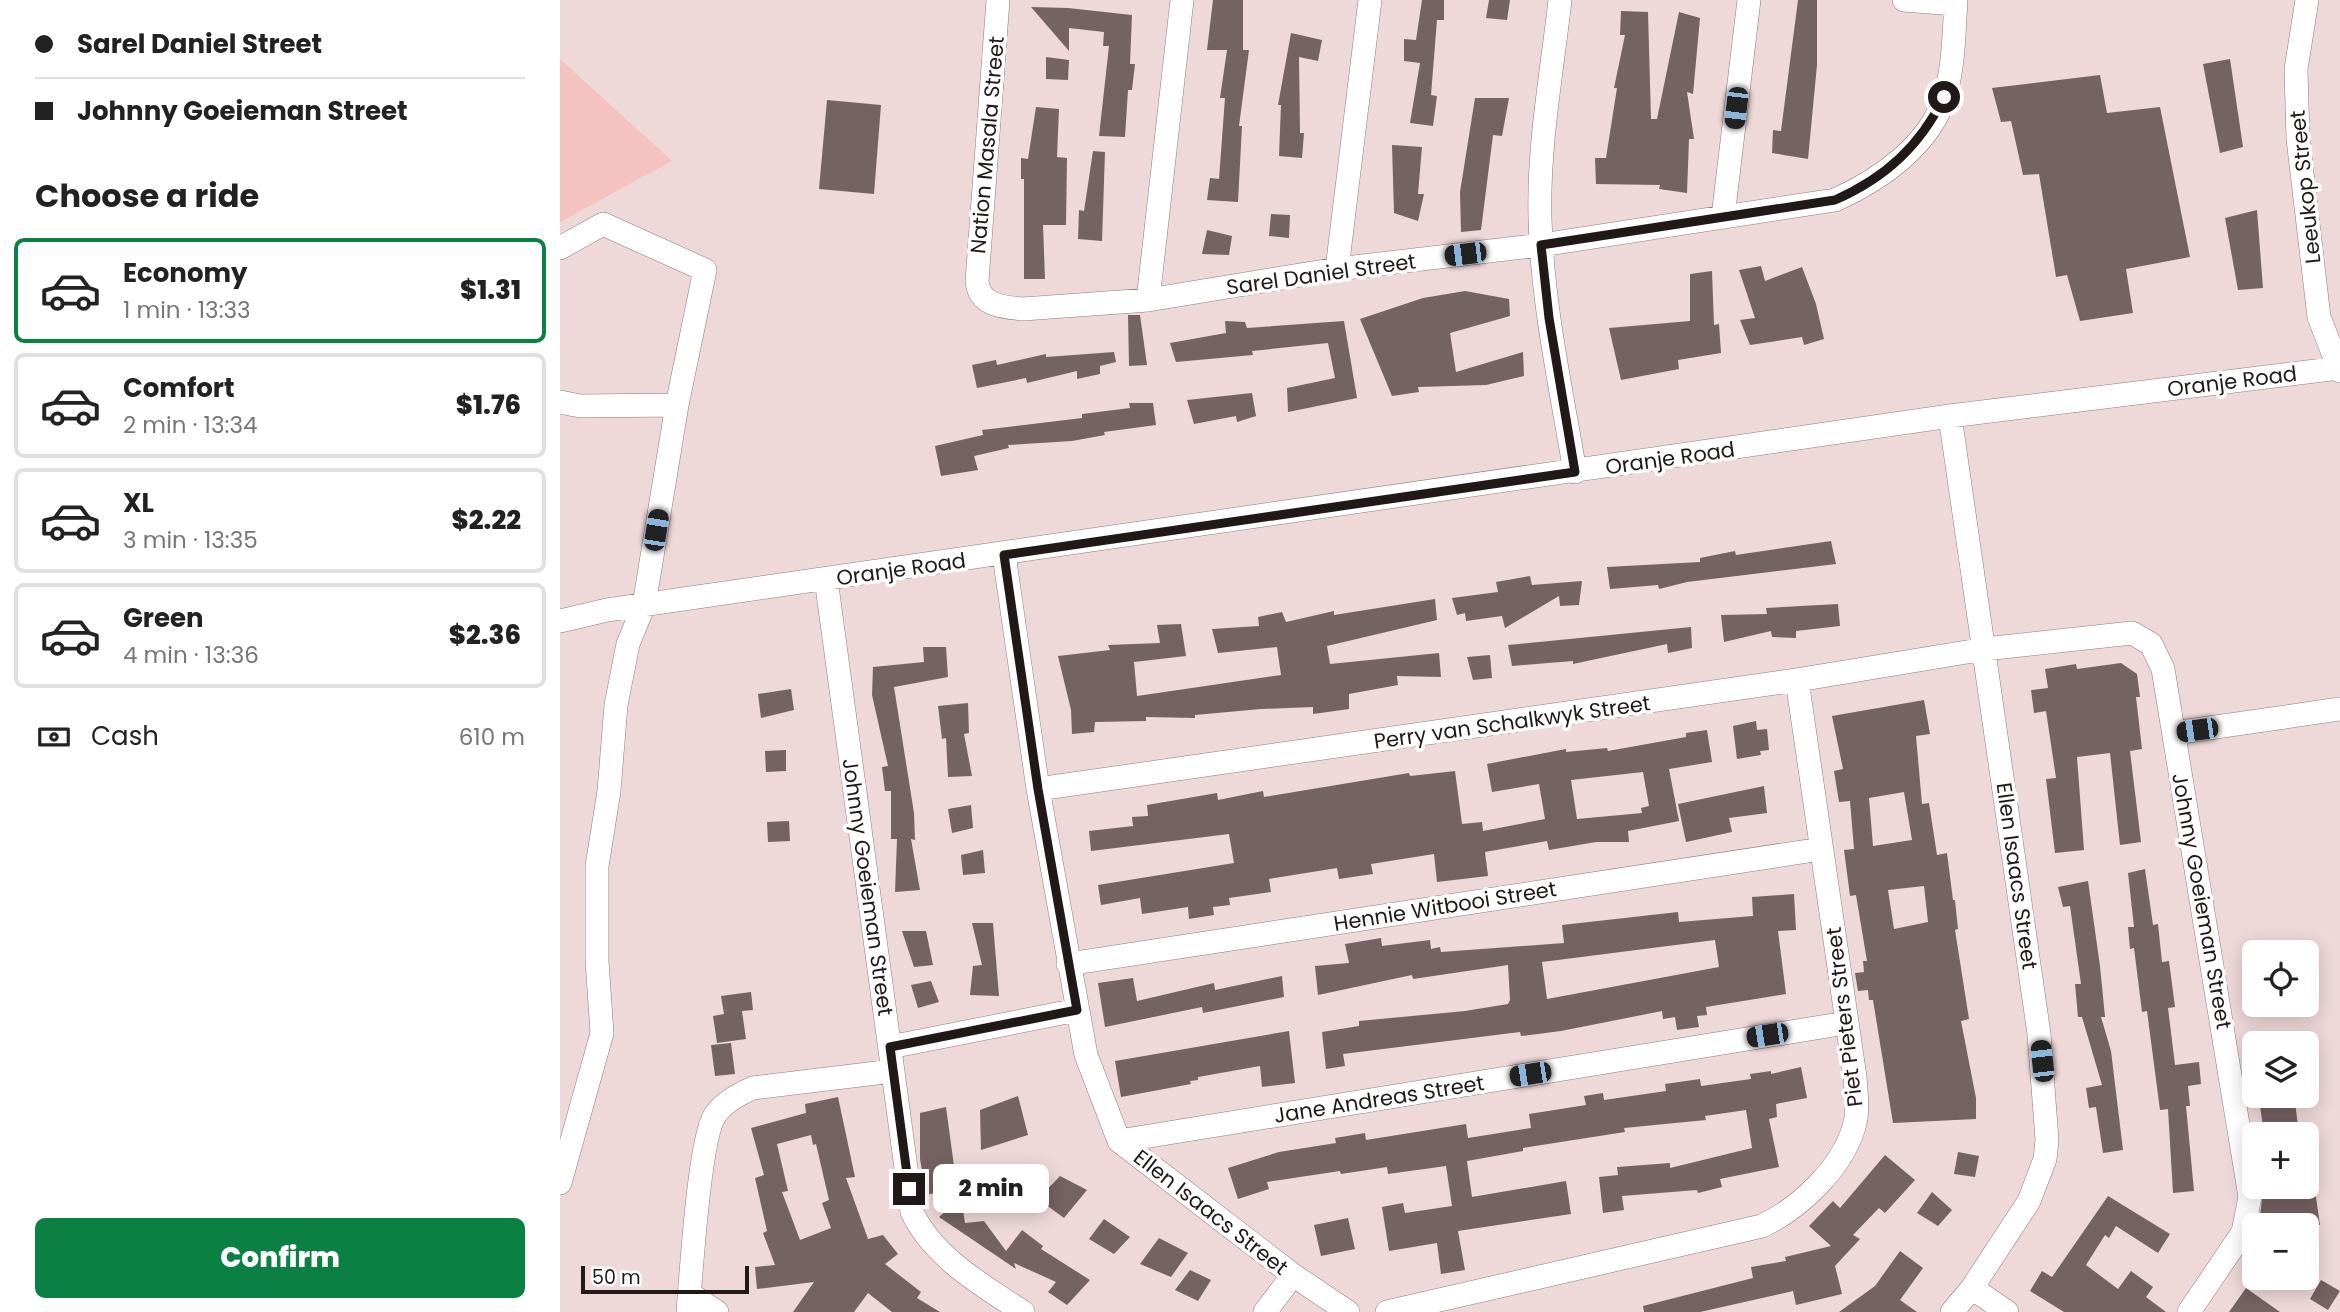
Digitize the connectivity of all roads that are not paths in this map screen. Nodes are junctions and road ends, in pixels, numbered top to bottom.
1 (997, 0) edge
2 (1182, 0) edge
3 (1370, 0) edge
4 (1560, 0) edge
5 (1749, 0) edge
6 (1904, 0) edge
7 (2307, 0) edge
8 (1956, 2) edge
9 (1723, 217) junction
10 (1541, 245) junction
11 (560, 248) edge
12 (1337, 269) junction
13 (1148, 300) junction
14 (977, 301) joint
15 (2340, 369) edge
16 (560, 402) edge
17 (677, 405) junction
18 (1950, 416) junction
19 (1575, 472) junction
20 (1004, 555) junction
21 (826, 579) junction
22 (644, 605) junction
23 (560, 621) edge
24 (1984, 649) junction
25 (1797, 680) junction
26 (2340, 709) edge
27 (2174, 733) junction
28 (1038, 789) junction
29 (1821, 849) junction
30 (1068, 964) junction
31 (1077, 1010) junction
32 (1846, 1023) junction
33 (890, 1047) junction
34 (893, 1072) junction
35 (1119, 1141) junction
36 (560, 1183) edge
37 (1293, 1275) junction
38 (1972, 1288) junction
39 (689, 1303) edge
40 (717, 1312) edge
41 (1023, 1312) edge
42 (1265, 1312) edge
43 (1349, 1312) edge
44 (1387, 1312) edge
45 (1952, 1312) edge
46 (2007, 1312) edge
47 (2189, 1312) edge

1 - 14 street, Nation Masala Street
2 - 13 street
3 - 12 street
4 - 10 street
5 - 9 street
6 - 8 street
7 - 15 street, Leeukop Street
8 - 9 street, Sarel Daniel Street
9 - 10 street, Sarel Daniel Street
10 - 12 street, Sarel Daniel Street
10 - 19 street
11 - 17 street
12 - 13 street, Sarel Daniel Street
13 - 14 street, Sarel Daniel Street
15 - 18 street, Oranje Road
16 - 17 street
17 - 22 street
18 - 19 street, Oranje Road
18 - 24 street, Ellen Isaacs Street
19 - 20 street, Oranje Road
20 - 21 street, Oranje Road
20 - 28 street, Ellen Isaacs Street
21 - 22 street, Oranje Road
21 - 33 street, Johnny Goeieman Street
22 - 23 street, Oranje Road
22 - 36 street
24 - 25 street, Perry van Schalkwyk Street
24 - 27 street, Johnny Goeieman Street
24 - 38 street, Ellen Isaacs Street
25 - 28 street, Perry van Schalkwyk Street
25 - 29 street, Piet Pieters Street
26 - 27 street
27 - 47 street, Johnny Goeieman Street
28 - 30 street, Ellen Isaacs Street
29 - 30 street, Hennie Witbooi Street
29 - 32 street, Piet Pieters Street
30 - 31 street, Ellen Isaacs Street
31 - 33 street
31 - 35 street, Ellen Isaacs Street
32 - 35 street, Jane Andreas Street
32 - 44 street, Piet Pieters Street
33 - 34 street, Johnny Goeieman Street
34 - 39 street
34 - 41 street, Johnny Goeieman Street
35 - 37 street, Ellen Isaacs Street
37 - 42 street
37 - 43 street, Ellen Isaacs Street
38 - 45 street, Ellen Isaacs Street
38 - 46 street
39 - 40 street

